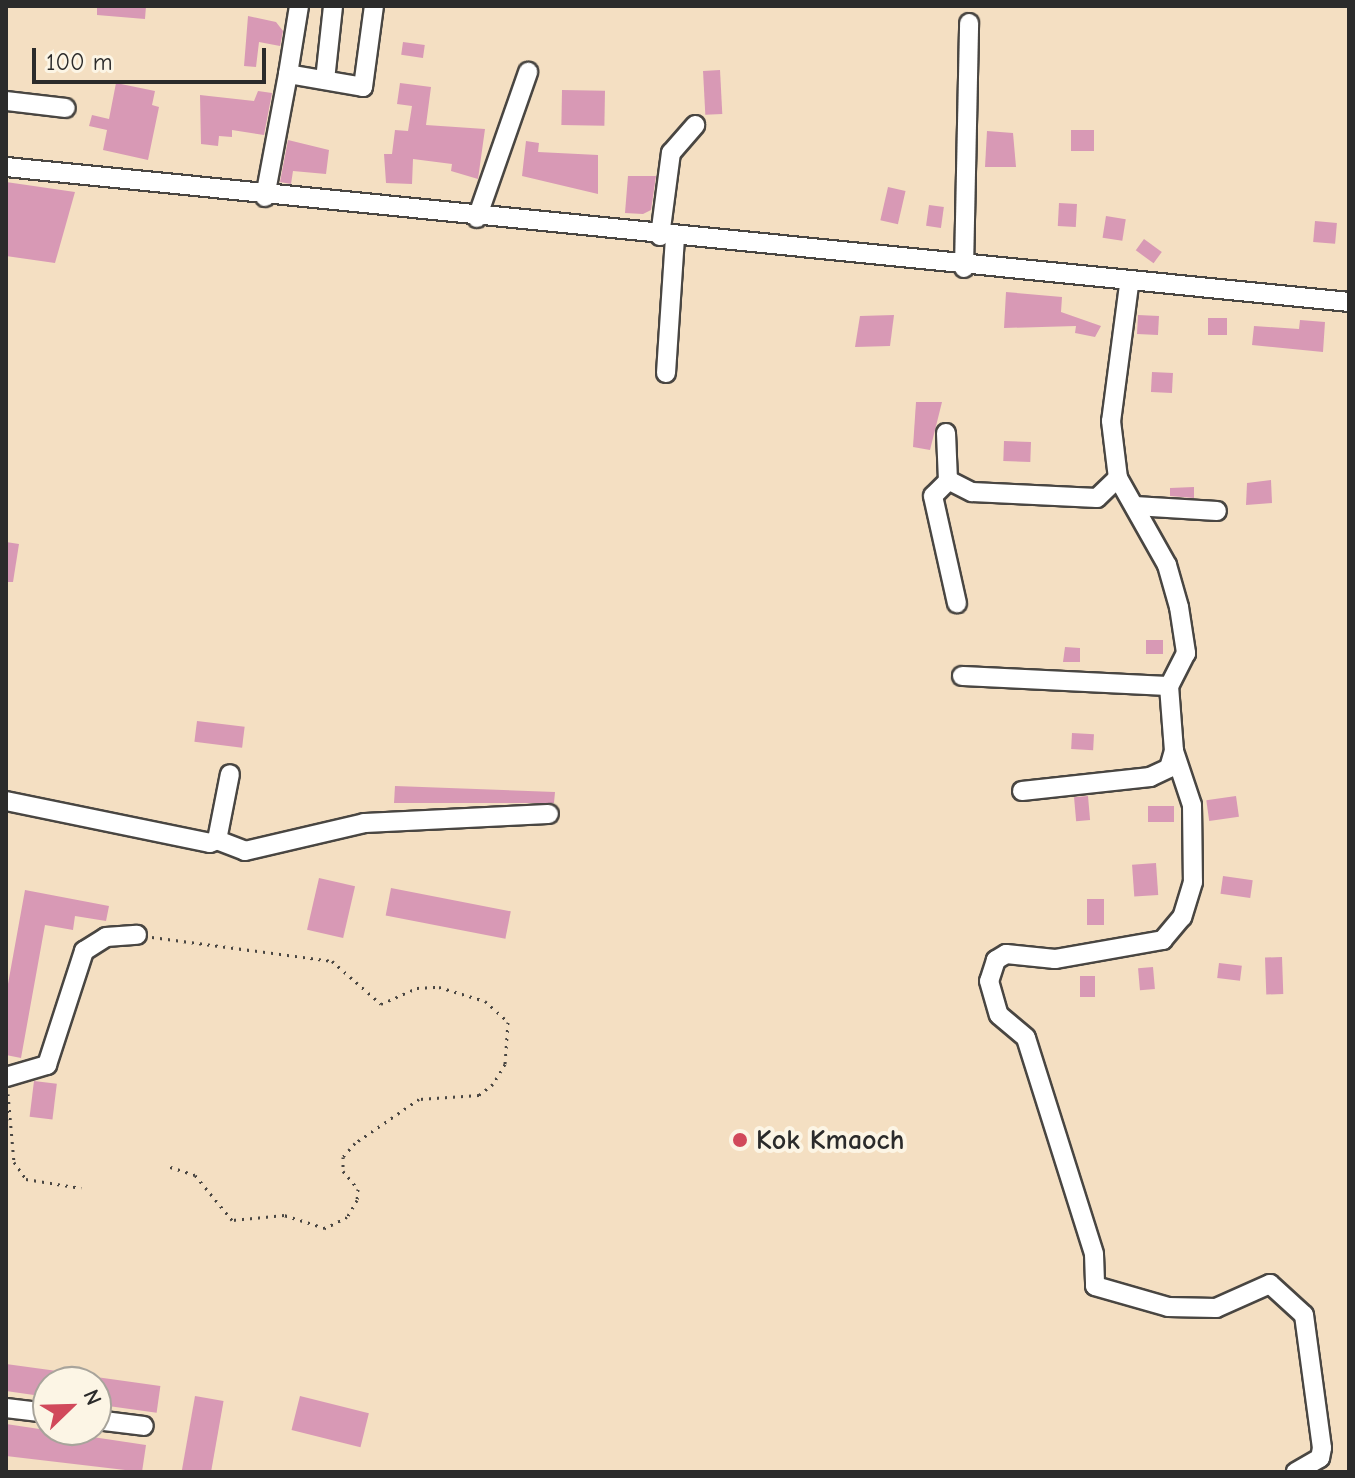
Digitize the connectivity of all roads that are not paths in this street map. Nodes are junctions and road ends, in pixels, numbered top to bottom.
1 (299, 6) edge
2 (333, 6) edge
3 (374, 6) edge
4 (969, 23) dead end
5 (528, 72) dead end
6 (288, 74) junction
7 (325, 80) junction
8 (6, 101) edge
9 (66, 108) dead end
10 (695, 125) dead end
11 (6, 167) edge
12 (265, 197) junction
13 (477, 218) junction
14 (667, 237) junction
15 (964, 268) junction
16 (1129, 285) junction
17 (1349, 302) edge
18 (666, 373) dead end
19 (946, 433) dead end
20 (1118, 478) junction
21 (948, 481) junction
22 (1135, 506) junction
23 (1217, 511) dead end
24 (957, 603) dead end
25 (962, 676) dead end
26 (1169, 686) junction
27 (1174, 751) junction
28 (230, 774) dead end
29 (1022, 791) dead end
30 (6, 801) edge
31 (549, 814) dead end
32 (217, 840) junction
33 (137, 935) road end
34 (6, 1080) edge
35 (6, 1408) edge
36 (32, 1411) edge
37 (112, 1422) edge
38 (144, 1426) dead end
39 (1296, 1472) edge

1 - 6 street
2 - 7 street
3 - 7 street
4 - 15 street
5 - 13 street
6 - 7 street
6 - 12 street
8 - 9 street
10 - 14 street
11 - 12 street
12 - 13 street
13 - 14 street
14 - 15 street
14 - 18 street
15 - 16 street
16 - 17 street
16 - 20 street
19 - 21 street
20 - 21 street
20 - 22 street
21 - 24 street
22 - 23 street
22 - 26 street
25 - 26 street
26 - 27 street
27 - 29 street
27 - 39 street
28 - 32 street
30 - 32 street
31 - 32 street
33 - 34 street
35 - 36 street
37 - 38 street

